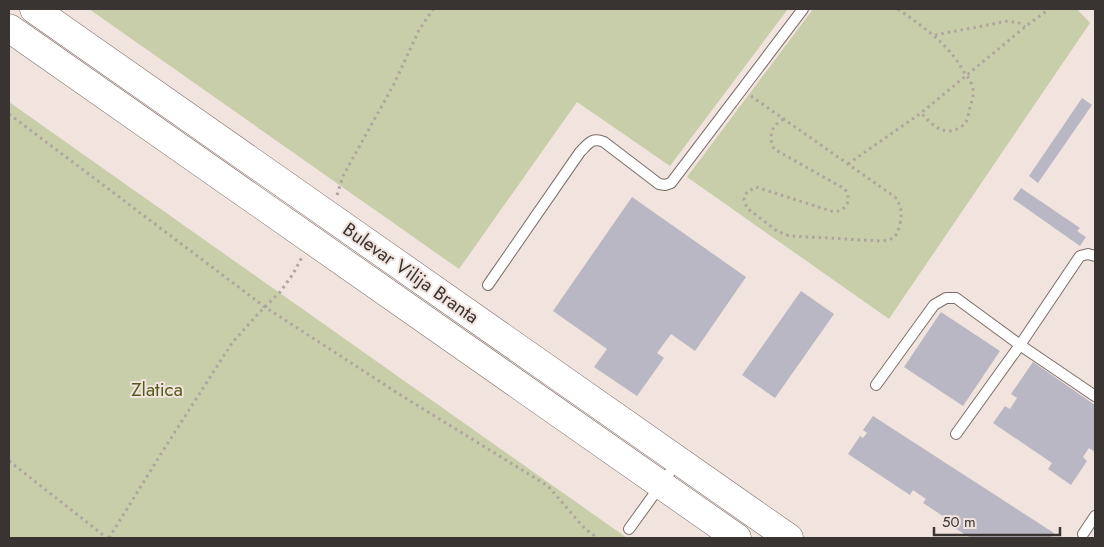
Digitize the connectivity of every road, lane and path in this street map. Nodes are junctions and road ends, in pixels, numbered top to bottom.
1 (34, 9) edge
2 (432, 9) edge
3 (803, 9) edge
4 (898, 9) edge
5 (1049, 9) edge
6 (1025, 27) junction
7 (9, 28) edge
8 (934, 35) junction
9 (966, 75) junction
10 (742, 90) junction
11 (921, 113) junction
12 (9, 114) edge
13 (784, 119) junction
14 (848, 164) junction
15 (335, 203) dead end
16 (306, 250) dead end
17 (1095, 256) edge
18 (488, 285) dead end
19 (265, 307) junction
20 (1020, 345) junction
21 (876, 386) dead end
22 (1095, 396) edge
23 (956, 434) dead end
24 (678, 460) junction
25 (9, 461) edge
26 (661, 485) junction
27 (1095, 516) edge
28 (629, 529) dead end
29 (1083, 534) dead end
30 (108, 538) edge
31 (598, 538) edge
32 (737, 538) edge
33 (788, 538) edge

1 - 24 main road, Bulevar Vilija Branta
2 - 15 path
3 - 10 lane
4 - 8 path
5 - 6 path
6 - 8 path
6 - 9 path
7 - 26 main road, Bulevar Vilija Branta
8 - 9 path
9 - 11 path
9 - 11 path
10 - 13 path
10 - 18 lane
11 - 14 path
12 - 19 path
13 - 14 path
13 - 14 path
16 - 19 path
17 - 20 lane
19 - 30 path
19 - 31 path
20 - 21 lane
20 - 22 lane
20 - 23 lane
24 - 26 lane
24 - 33 main road, Bulevar Vilija Branta
25 - 30 path
26 - 28 lane
26 - 32 main road, Bulevar Vilija Branta
27 - 29 lane

